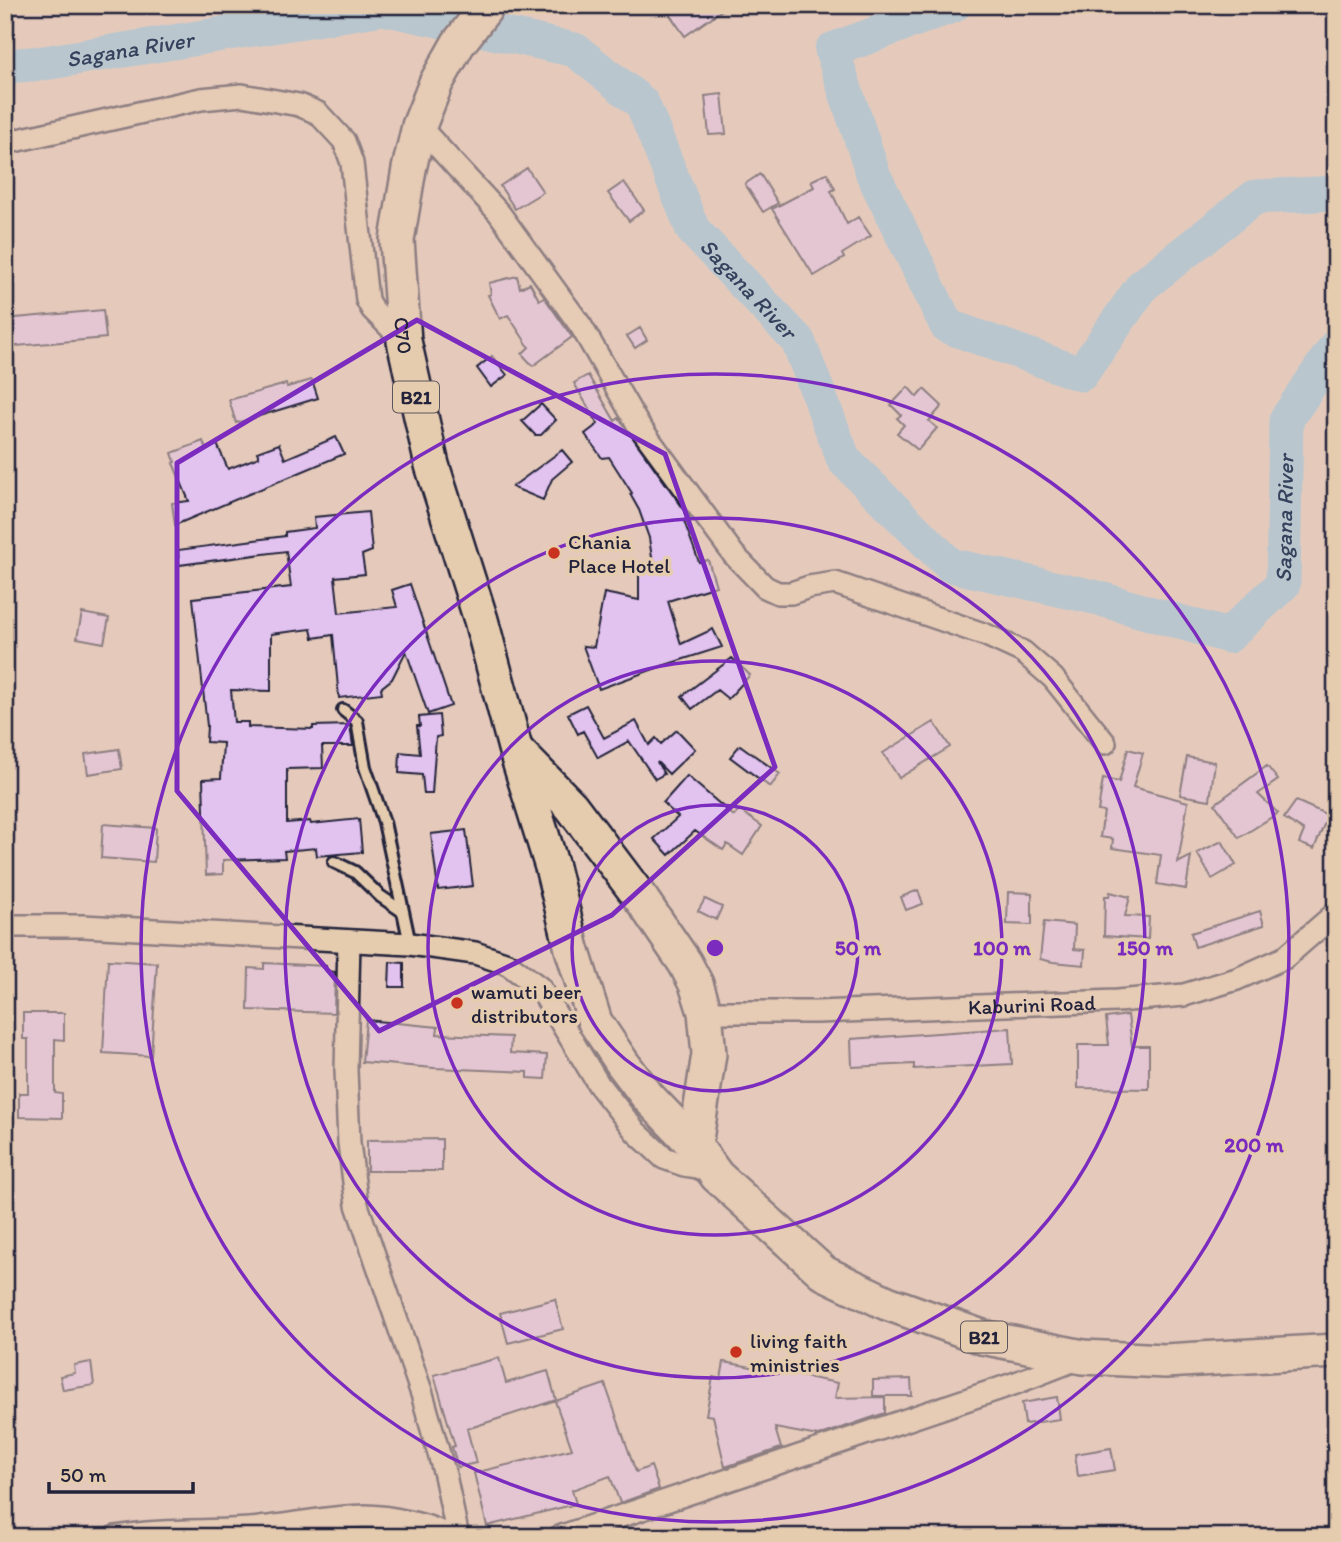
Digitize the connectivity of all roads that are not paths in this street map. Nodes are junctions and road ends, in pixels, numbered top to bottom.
1 (488, 5) edge
2 (419, 126) junction
3 (5, 143) edge
4 (404, 341) junction
5 (343, 710) dead end
6 (1105, 743) dead end
7 (515, 748) junction
8 (334, 862) dead end
9 (401, 911) junction
10 (1336, 913) edge
11 (5, 926) edge
12 (349, 941) junction
13 (410, 944) junction
14 (705, 1013) junction
15 (695, 1146) junction
16 (717, 1176) junction
17 (1336, 1351) edge
18 (1083, 1357) junction
19 (116, 1537) edge
20 (448, 1537) edge
21 (458, 1537) edge
22 (559, 1537) edge

1 - 2 highway, C70 / B21
2 - 4 highway, C70 / B21
2 - 6 street
3 - 4 street
4 - 7 highway, C70 / B21
5 - 9 lane
7 - 14 highway, B21
7 - 15 highway, B21
8 - 9 lane
9 - 13 lane
10 - 14 street, Kaburini Road
11 - 12 street
12 - 13 street
12 - 21 street
13 - 16 street
14 - 15 highway, B21
15 - 16 highway, B21
16 - 18 highway, B21
17 - 18 highway, B21
18 - 22 street
19 - 20 street

